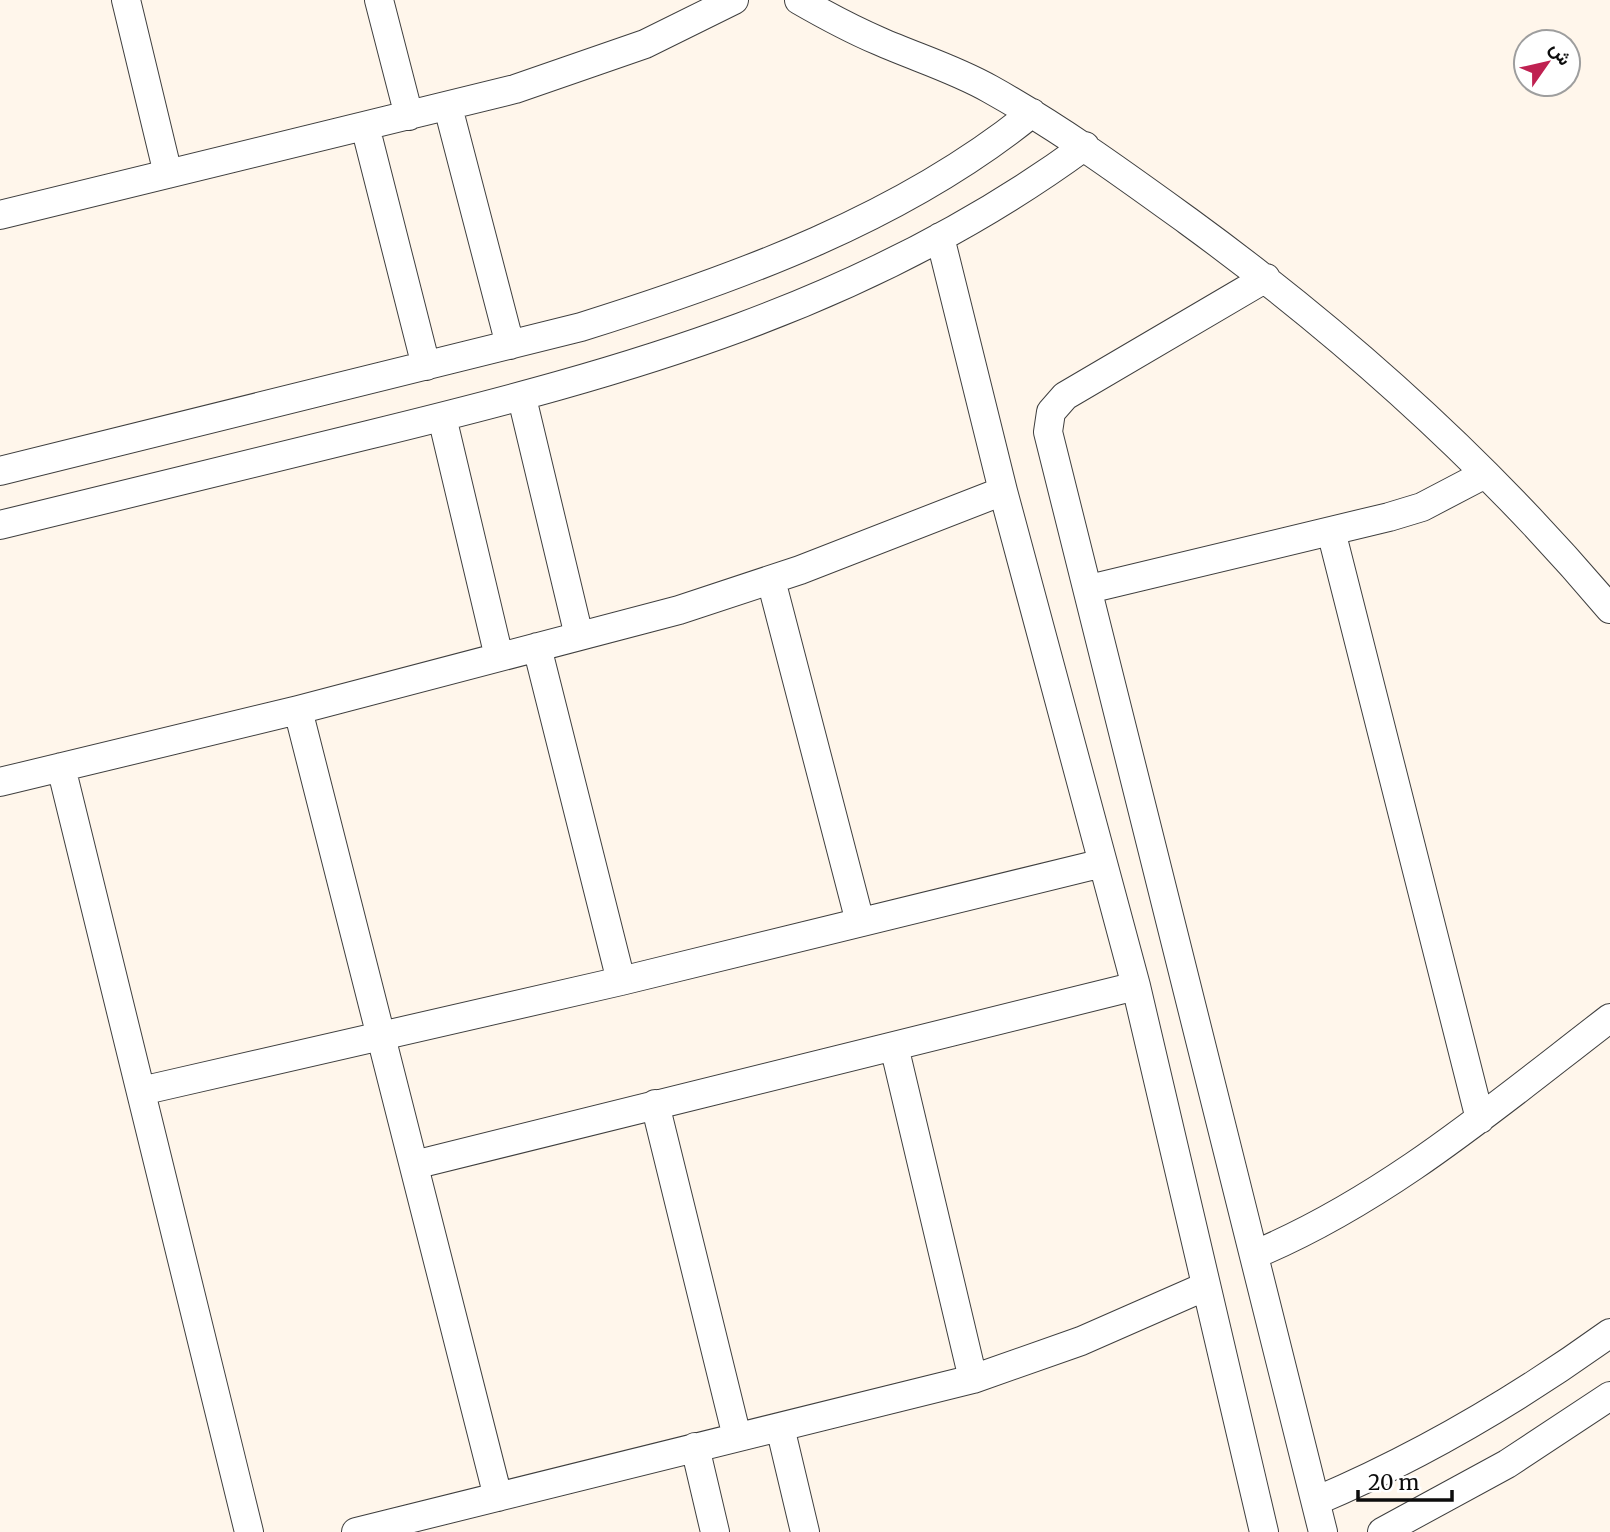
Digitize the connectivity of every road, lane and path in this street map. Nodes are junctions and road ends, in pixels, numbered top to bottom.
1 (126, 0) edge
2 (379, 0) edge
3 (734, 0) edge
4 (799, 0) edge
5 (448, 107) junction
6 (1032, 113) junction
7 (409, 116) junction
8 (365, 127) junction
9 (1085, 146) junction
10 (169, 174) junction
11 (0, 215) edge
12 (940, 237) junction
13 (1266, 278) junction
14 (510, 345) junction
15 (426, 366) junction
16 (522, 398) junction
17 (442, 417) junction
18 (0, 471) edge
19 (1485, 474) junction
20 (1003, 491) junction
21 (0, 525) edge
22 (1331, 531) junction
23 (771, 580) junction
24 (1089, 589) junction
25 (1610, 609) edge
26 (579, 636) junction
27 (537, 647) junction
28 (499, 657) junction
29 (298, 710) junction
30 (61, 767) junction
31 (0, 782) edge
32 (1103, 863) junction
33 (860, 922) junction
34 (621, 981) junction
35 (1136, 986) junction
36 (1610, 1018) edge
37 (382, 1038) junction
38 (894, 1046) junction
39 (141, 1091) junction
40 (654, 1104) junction
41 (1480, 1119) junction
42 (414, 1165) junction
43 (1256, 1254) junction
44 (1205, 1287) junction
45 (1610, 1333) edge
46 (973, 1379) junction
47 (1610, 1396) edge
48 (780, 1427) junction
49 (737, 1437) junction
50 (695, 1447) junction
51 (498, 1497) junction
52 (1316, 1502) junction
53 (249, 1532) edge
54 (356, 1532) edge
55 (715, 1532) edge
56 (806, 1532) edge
57 (1264, 1532) edge
58 (1323, 1532) edge
59 (1382, 1532) edge

1 - 10 street
2 - 7 street
3 - 5 street
4 - 6 street
5 - 7 street
5 - 14 street
6 - 9 street
6 - 14 street
7 - 8 street
8 - 10 street
8 - 15 street
9 - 12 street
9 - 13 street
10 - 11 street
12 - 16 street
12 - 20 street
13 - 19 street
13 - 24 street
14 - 15 street
15 - 18 street
16 - 17 street
16 - 26 street
17 - 21 street
17 - 28 street
19 - 22 street
19 - 25 street
20 - 23 street
20 - 32 street
22 - 24 street
22 - 41 street
23 - 26 street
23 - 33 street
24 - 43 street
26 - 27 street
27 - 28 street
27 - 34 street
28 - 29 street
29 - 30 street
29 - 37 street
30 - 31 street
30 - 39 street
32 - 33 street
32 - 35 street
33 - 34 street
34 - 37 street
35 - 38 street
35 - 44 street
36 - 41 street
37 - 39 street
37 - 42 street
38 - 40 street
38 - 46 street
39 - 53 street
40 - 42 street
40 - 49 street
41 - 43 street
42 - 51 street
43 - 52 street
44 - 46 street
44 - 57 street
45 - 52 street
46 - 48 street
47 - 59 street
48 - 49 street
48 - 56 street
49 - 50 street
50 - 51 street
50 - 55 street
51 - 54 street
52 - 58 street

